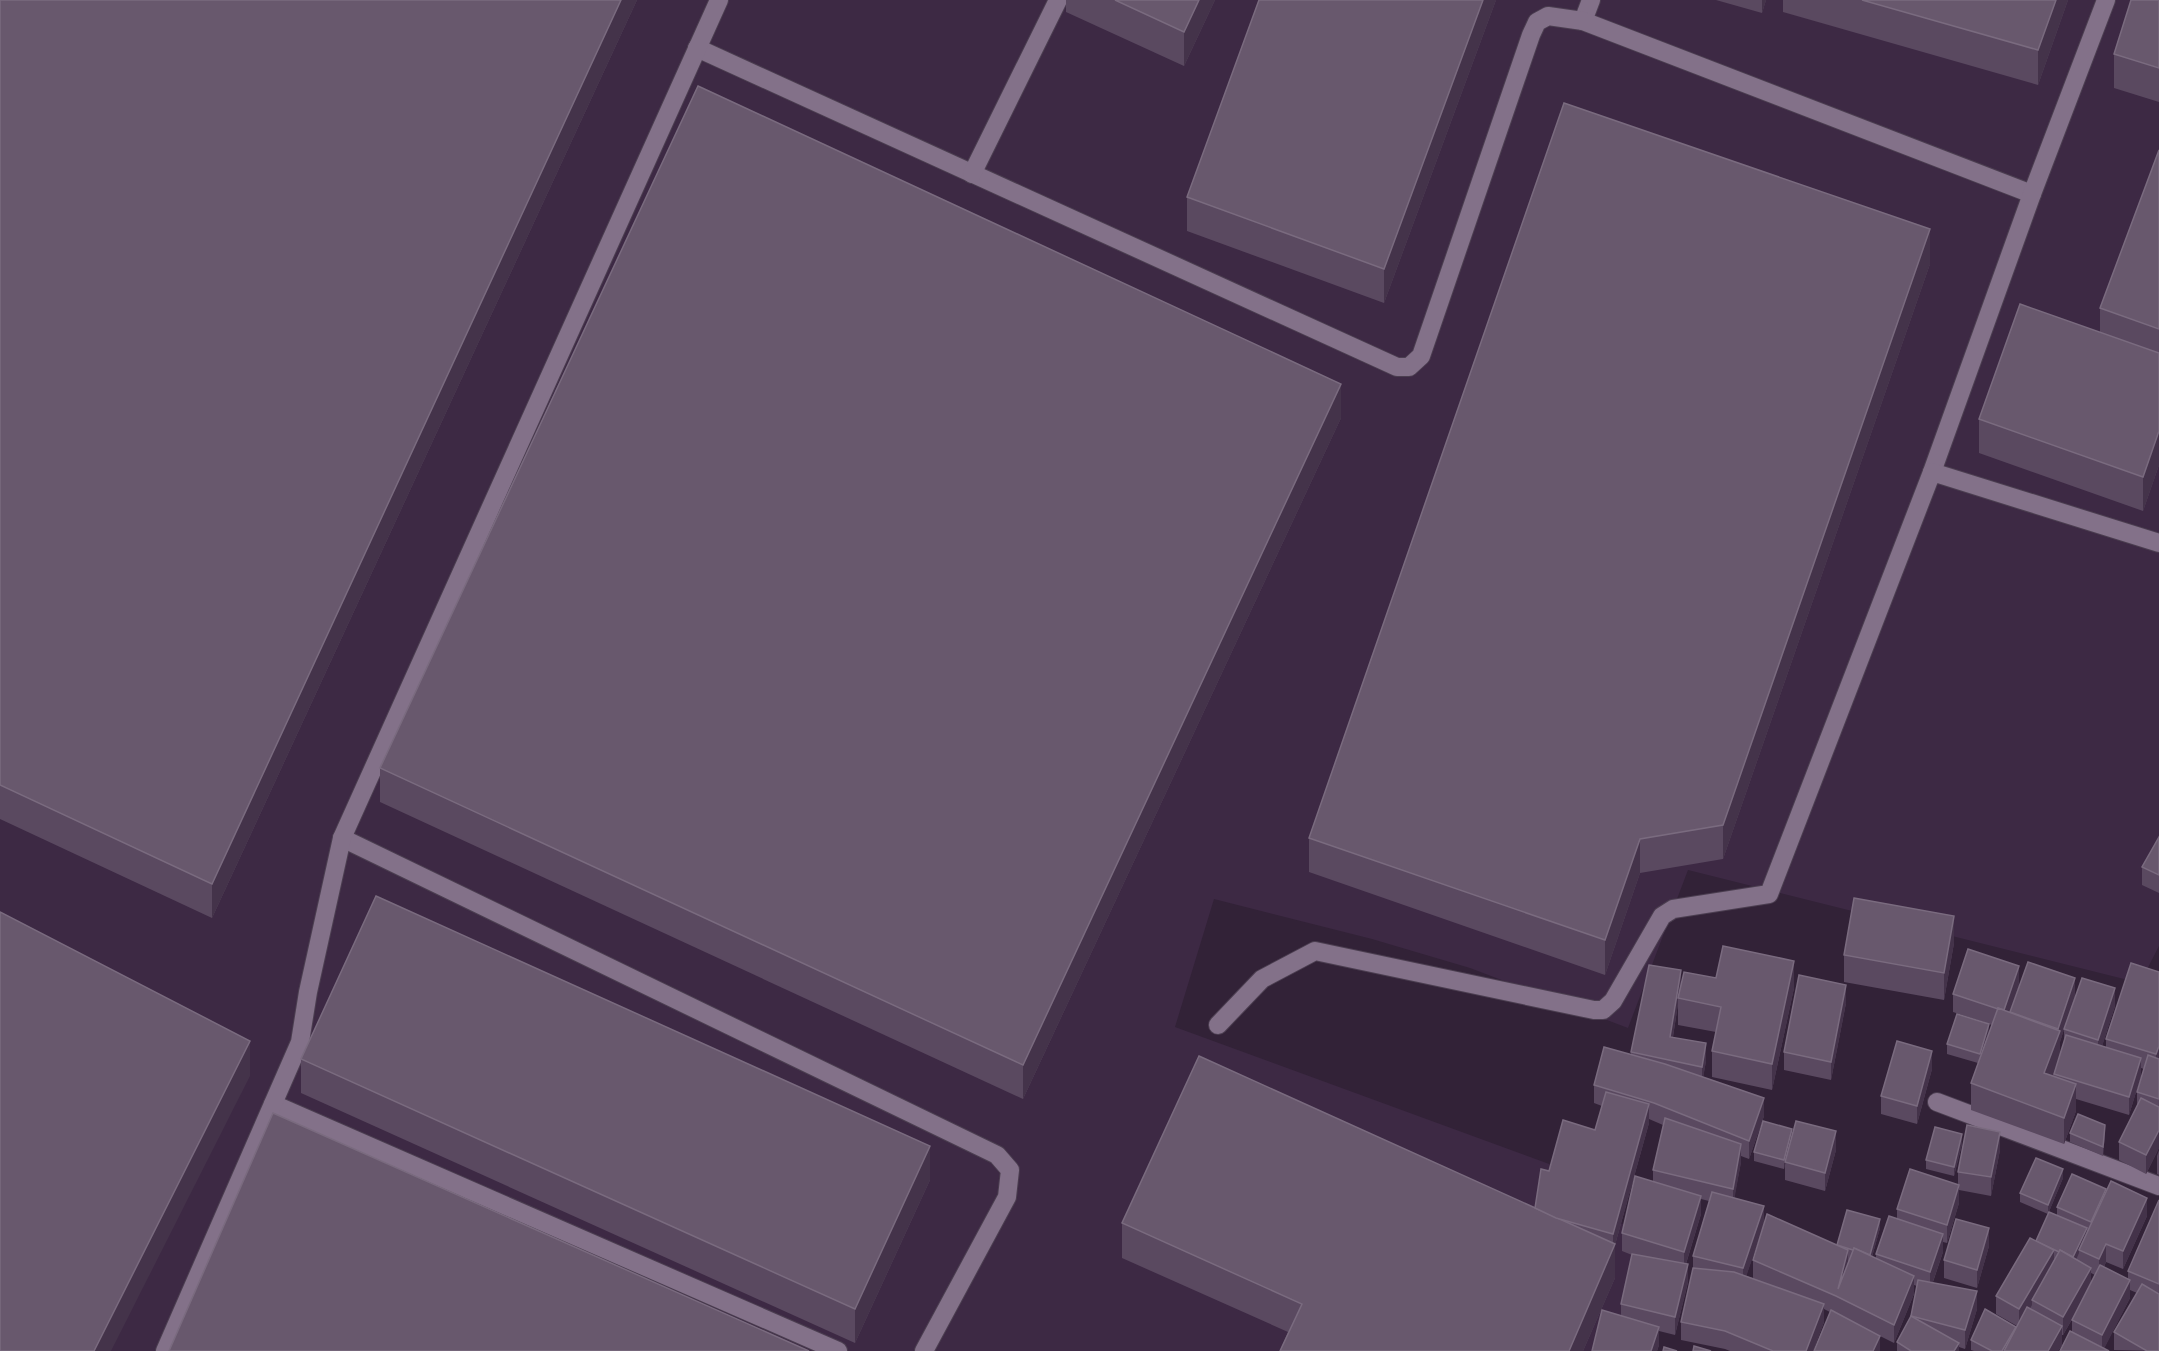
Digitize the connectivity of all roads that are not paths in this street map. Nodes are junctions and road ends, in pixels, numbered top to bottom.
1 (719, 0) edge
2 (1058, 0) edge
3 (1591, 0) edge
4 (2106, 0) edge
5 (1584, 21) junction
6 (697, 48) junction
7 (972, 174) junction
8 (2032, 194) junction
9 (1932, 472) junction
10 (2159, 543) edge
11 (342, 838) junction
12 (1218, 1025) dead end
13 (1937, 1102) dead end
14 (273, 1104) junction
15 (2159, 1186) edge
16 (165, 1351) edge
17 (838, 1351) edge
18 (924, 1351) edge

1 - 6 street
2 - 7 street
3 - 5 street
4 - 8 street
5 - 7 street
5 - 8 street
6 - 7 street
6 - 11 street
8 - 9 street
9 - 10 street
9 - 12 street
11 - 14 street
11 - 18 street
13 - 15 street
14 - 16 street
14 - 17 street

